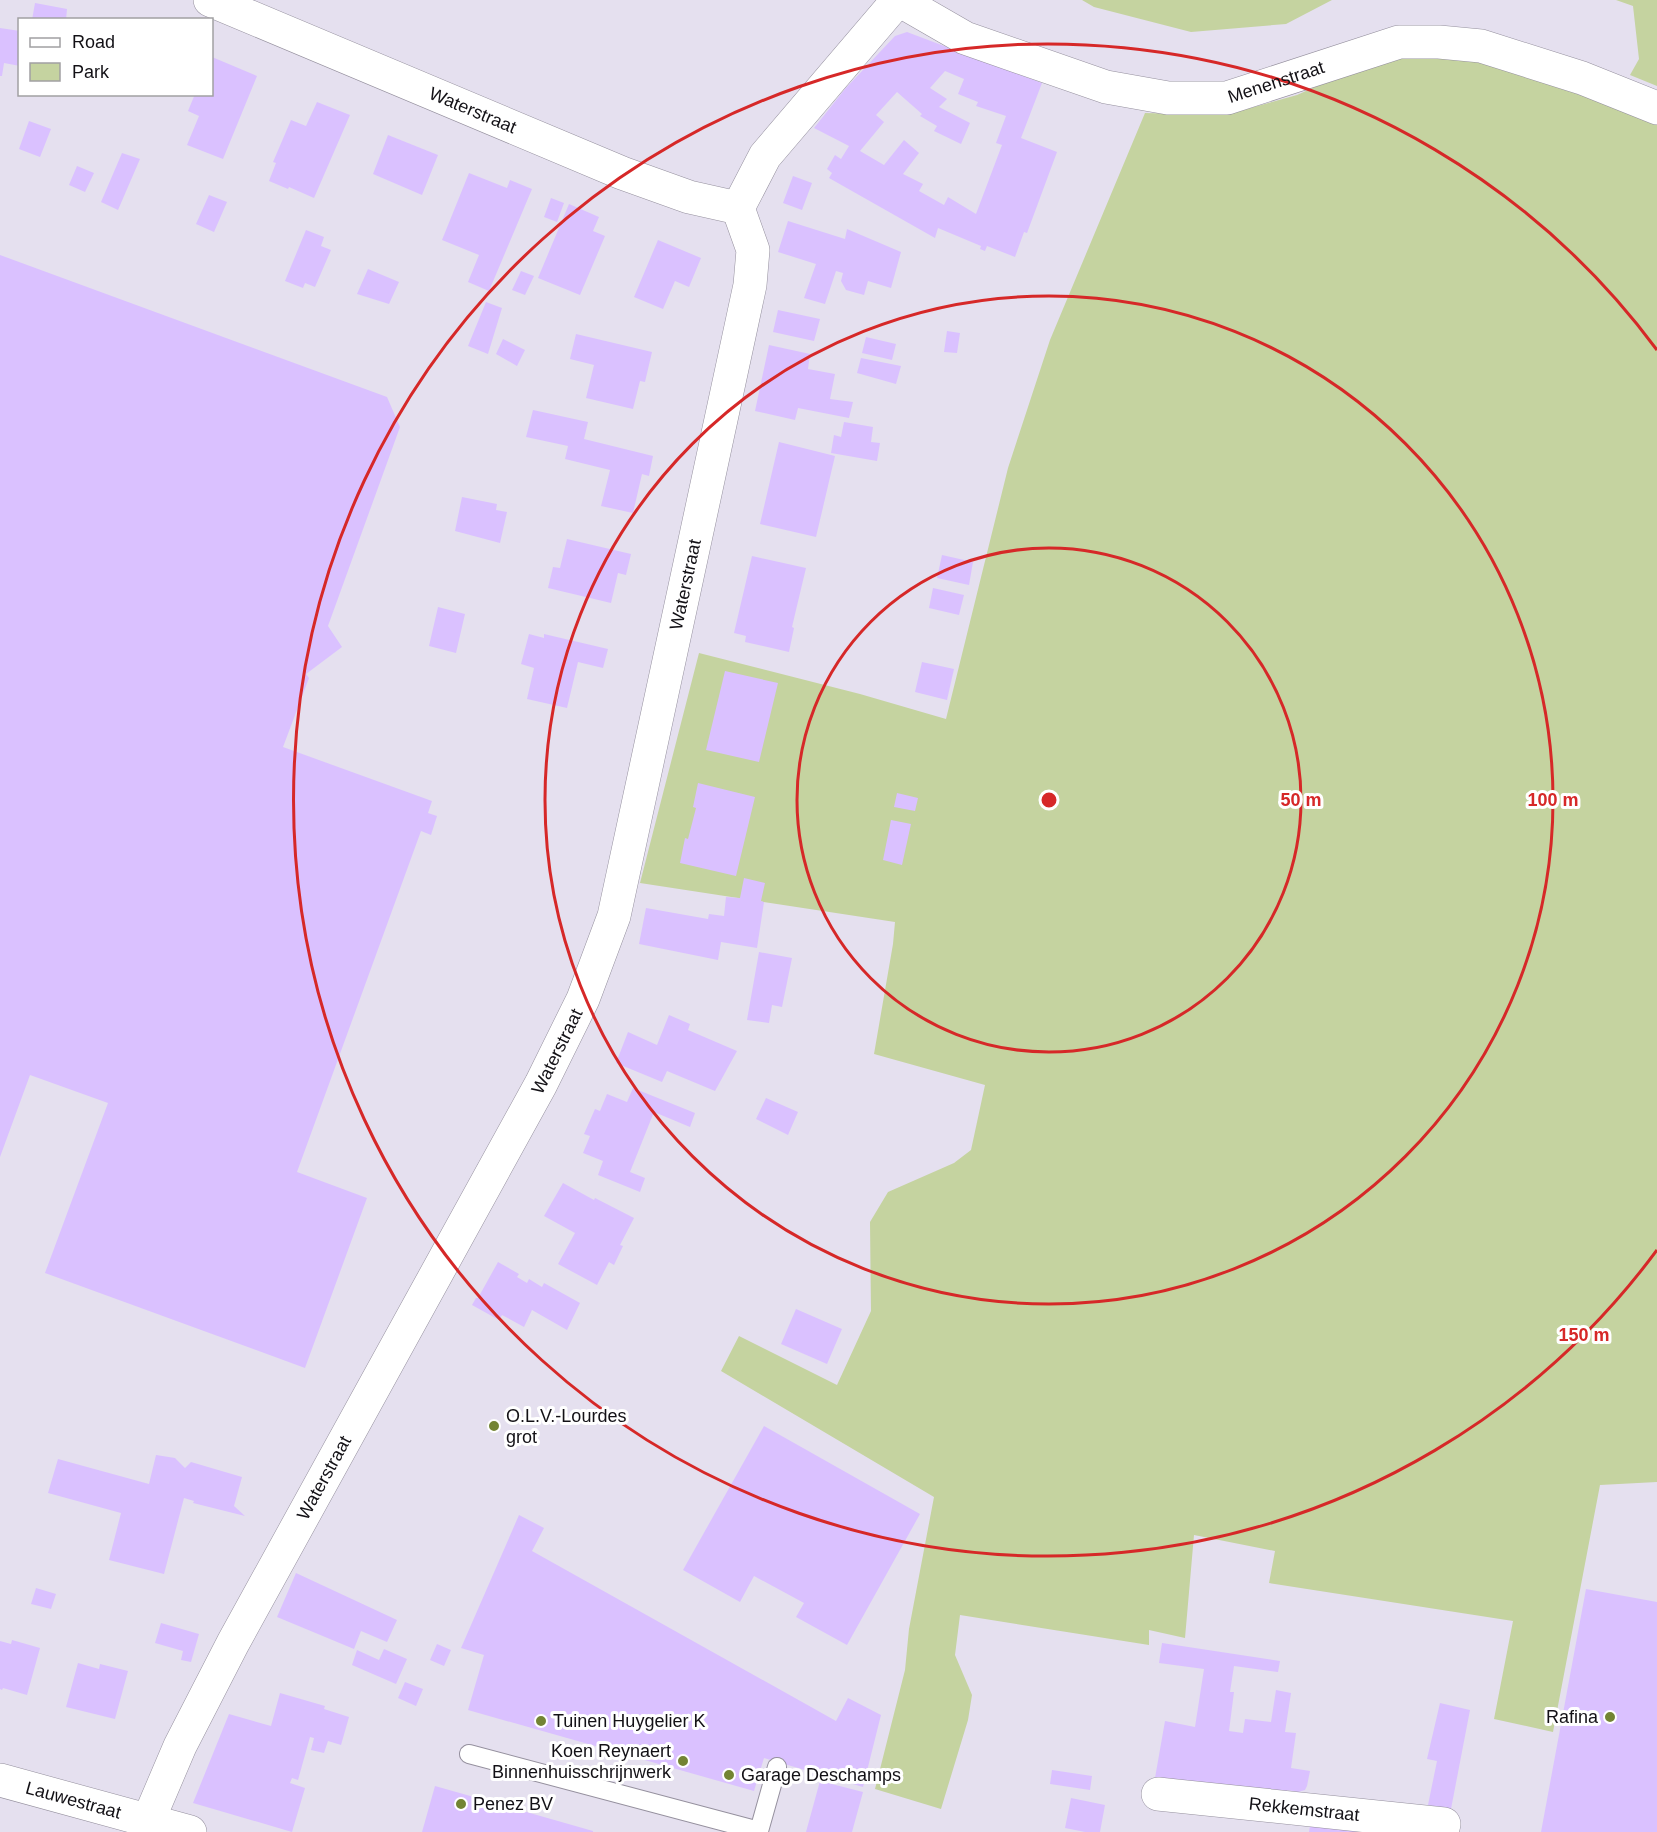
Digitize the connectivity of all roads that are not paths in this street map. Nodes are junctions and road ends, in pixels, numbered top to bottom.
1 (210, 0) edge
2 (898, 0) edge
3 (1657, 108) edge
4 (738, 208) junction
5 (469, 1754) dead end
6 (777, 1767) dead end
7 (0, 1780) edge
8 (1158, 1794) dead end
9 (148, 1821) junction
10 (184, 1831) edge
11 (759, 1831) edge
12 (1442, 1832) edge

1 - 4 street, Waterstraat
2 - 3 street, Menenstraat
2 - 4 street
4 - 9 street, Waterstraat
5 - 11 lane
6 - 11 lane
7 - 9 street, Lauwestraat
8 - 12 street, Rekkemstraat
9 - 10 street

